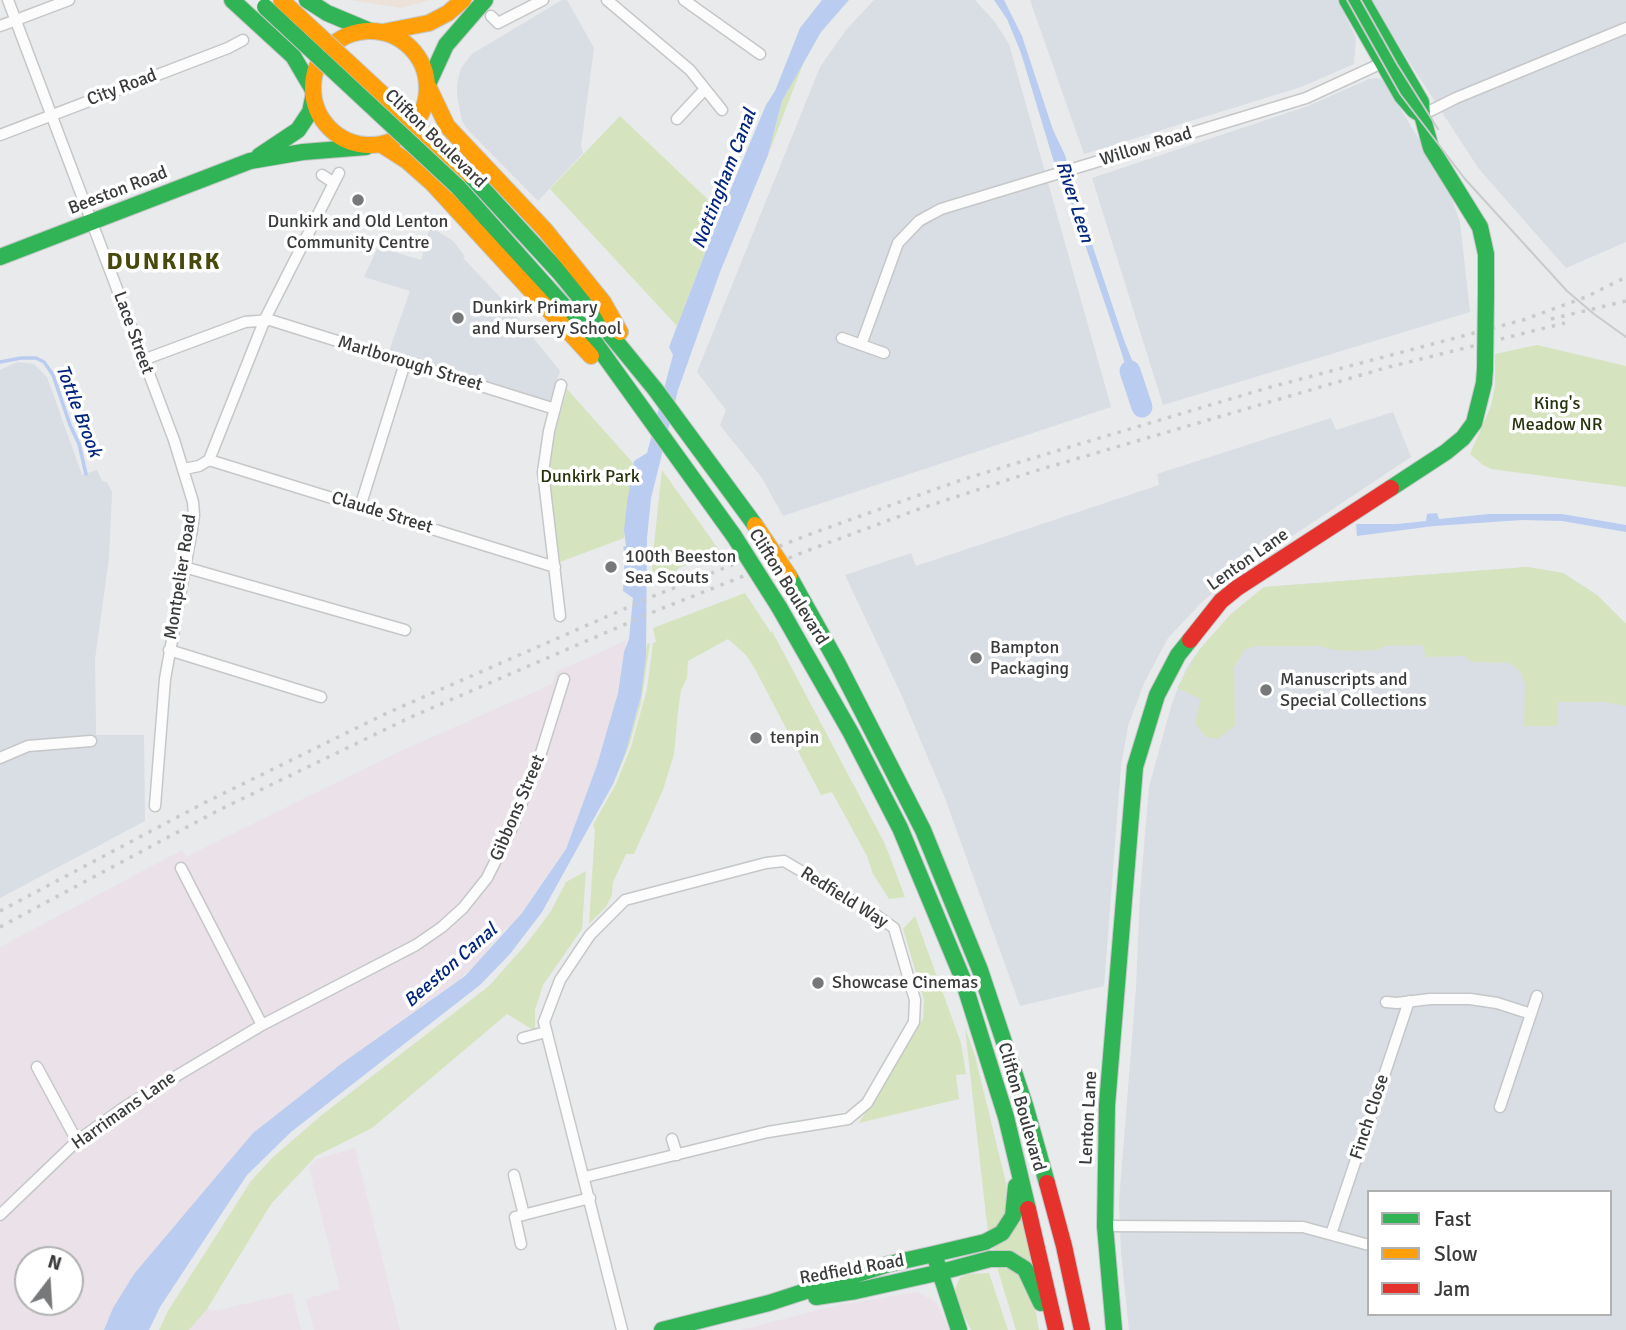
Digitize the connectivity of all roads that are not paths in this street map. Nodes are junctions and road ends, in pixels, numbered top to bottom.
1 (8, 0) edge
2 (69, 0) edge
3 (232, 0) edge
4 (281, 0) edge
5 (307, 0) edge
6 (463, 0) edge
7 (485, 0) edge
8 (542, 0) edge
9 (607, 0) edge
10 (684, 0) edge
11 (1347, 0) edge
12 (1362, 0) edge
13 (261, 4) edge
14 (491, 16) dead end
15 (15, 20) junction
16 (0, 26) edge
17 (1626, 28) edge
18 (377, 32) junction
19 (243, 40) dead end
20 (1386, 43) junction
21 (760, 54) dead end
22 (1382, 63) junction
23 (429, 85) junction
24 (705, 89) junction
25 (313, 94) junction
26 (722, 110) dead end
27 (51, 116) junction
28 (1422, 116) junction
29 (677, 119) dead end
30 (0, 135) edge
31 (374, 146) junction
32 (250, 161) junction
33 (321, 175) dead end
34 (92, 221) junction
35 (0, 257) edge
36 (265, 319) junction
37 (842, 338) dead end
38 (861, 345) junction
39 (884, 353) dead end
40 (143, 360) junction
41 (405, 363) junction
42 (561, 385) dead end
43 (655, 389) junction
44 (555, 409) junction
45 (643, 409) junction
46 (209, 460) junction
47 (184, 469) junction
48 (360, 507) junction
49 (184, 567) junction
50 (555, 567) junction
51 (560, 616) dead end
52 (405, 631) dead end
53 (169, 650) junction
54 (564, 679) dead end
55 (321, 697) dead end
56 (91, 741) dead end
57 (0, 758) edge
58 (155, 806) dead end
59 (181, 868) dead end
60 (1536, 996) dead end
61 (1409, 1001) junction
62 (1385, 1002) dead end
63 (1531, 1014) junction
64 (262, 1025) junction
65 (546, 1032) junction
66 (523, 1038) dead end
67 (37, 1067) dead end
68 (1500, 1107) dead end
69 (1010, 1131) junction
70 (672, 1139) dead end
71 (77, 1141) junction
72 (677, 1155) junction
73 (514, 1175) dead end
74 (585, 1177) junction
75 (590, 1198) junction
76 (0, 1215) edge
77 (524, 1215) junction
78 (1105, 1226) junction
79 (1331, 1234) junction
80 (521, 1244) dead end
81 (1367, 1244) edge
82 (934, 1254) junction
83 (941, 1272) junction
84 (769, 1303) junction
85 (622, 1330) edge
86 (662, 1330) edge
87 (959, 1330) edge
88 (1054, 1330) edge
89 (1082, 1330) edge
90 (1114, 1330) edge

1 - 15 street, Lace Street
2 - 15 street
3 - 25 main road
4 - 43 main road, Clifton Boulevard, bridge
5 - 18 main road
6 - 18 main road
7 - 23 main road
8 - 14 street
9 - 24 street
10 - 21 street
11 - 22 main road, Lenton Lane
12 - 20 main road, Lenton Lane
13 - 45 main road, Clifton Boulevard, bridge
15 - 16 street
15 - 27 street, Lace Street
17 - 28 street
18 - 23 main road
18 - 25 main road
19 - 27 street, City Road
20 - 22 street
20 - 28 main road, Lenton Lane
22 - 28 main road, Lenton Lane
22 - 38 street, Willow Road
23 - 31 main road
23 - 43 main road
24 - 26 street
24 - 29 street
25 - 31 main road
25 - 32 main road
27 - 30 street, City Road
27 - 34 street, Lace Street
28 - 78 main road, Lenton Lane, bridge
31 - 32 main road
31 - 45 main road
32 - 34 main road, Beeston Road
33 - 36 street
34 - 35 main road, Beeston Road
34 - 40 street, Lace Street
36 - 40 street
36 - 41 street, Marlborough Street
36 - 46 street
37 - 38 street
38 - 39 street
40 - 47 street, Lace Street
41 - 44 street, Marlborough Street
41 - 48 street
42 - 44 street
43 - 89 main road, Clifton Boulevard, bridge
44 - 50 street
45 - 69 main road, Clifton Boulevard, bridge
46 - 47 street
46 - 48 street, Claude Street
47 - 49 street, Montpelier Road
48 - 50 street, Claude Street
49 - 52 street
49 - 53 street, Montpelier Road
50 - 51 street
53 - 55 street
53 - 58 street, Montpelier Road
54 - 64 street, Gibbons Street
56 - 57 street
59 - 64 street
60 - 63 street
61 - 62 street
61 - 63 street
61 - 79 street, Finch Close
63 - 68 street
64 - 71 street, Harrimans Lane
65 - 66 street
65 - 72 street, Redfield Way
65 - 74 street, Redfield Way
67 - 71 street
69 - 82 main road, Redfield Road
69 - 88 main road, Clifton Boulevard
70 - 72 street
71 - 76 street, Harrimans Lane
72 - 74 street, Redfield Way
73 - 77 street
74 - 75 street, Redfield Way
75 - 77 street
75 - 85 street, Redfield Way
77 - 80 street
78 - 79 street
78 - 90 main road, Lenton Lane
79 - 81 street
82 - 83 main road
82 - 84 main road, Redfield Road
83 - 84 main road, Redfield Road
83 - 87 main road
83 - 88 main road, Redfield Road
84 - 86 main road, Redfield Road

